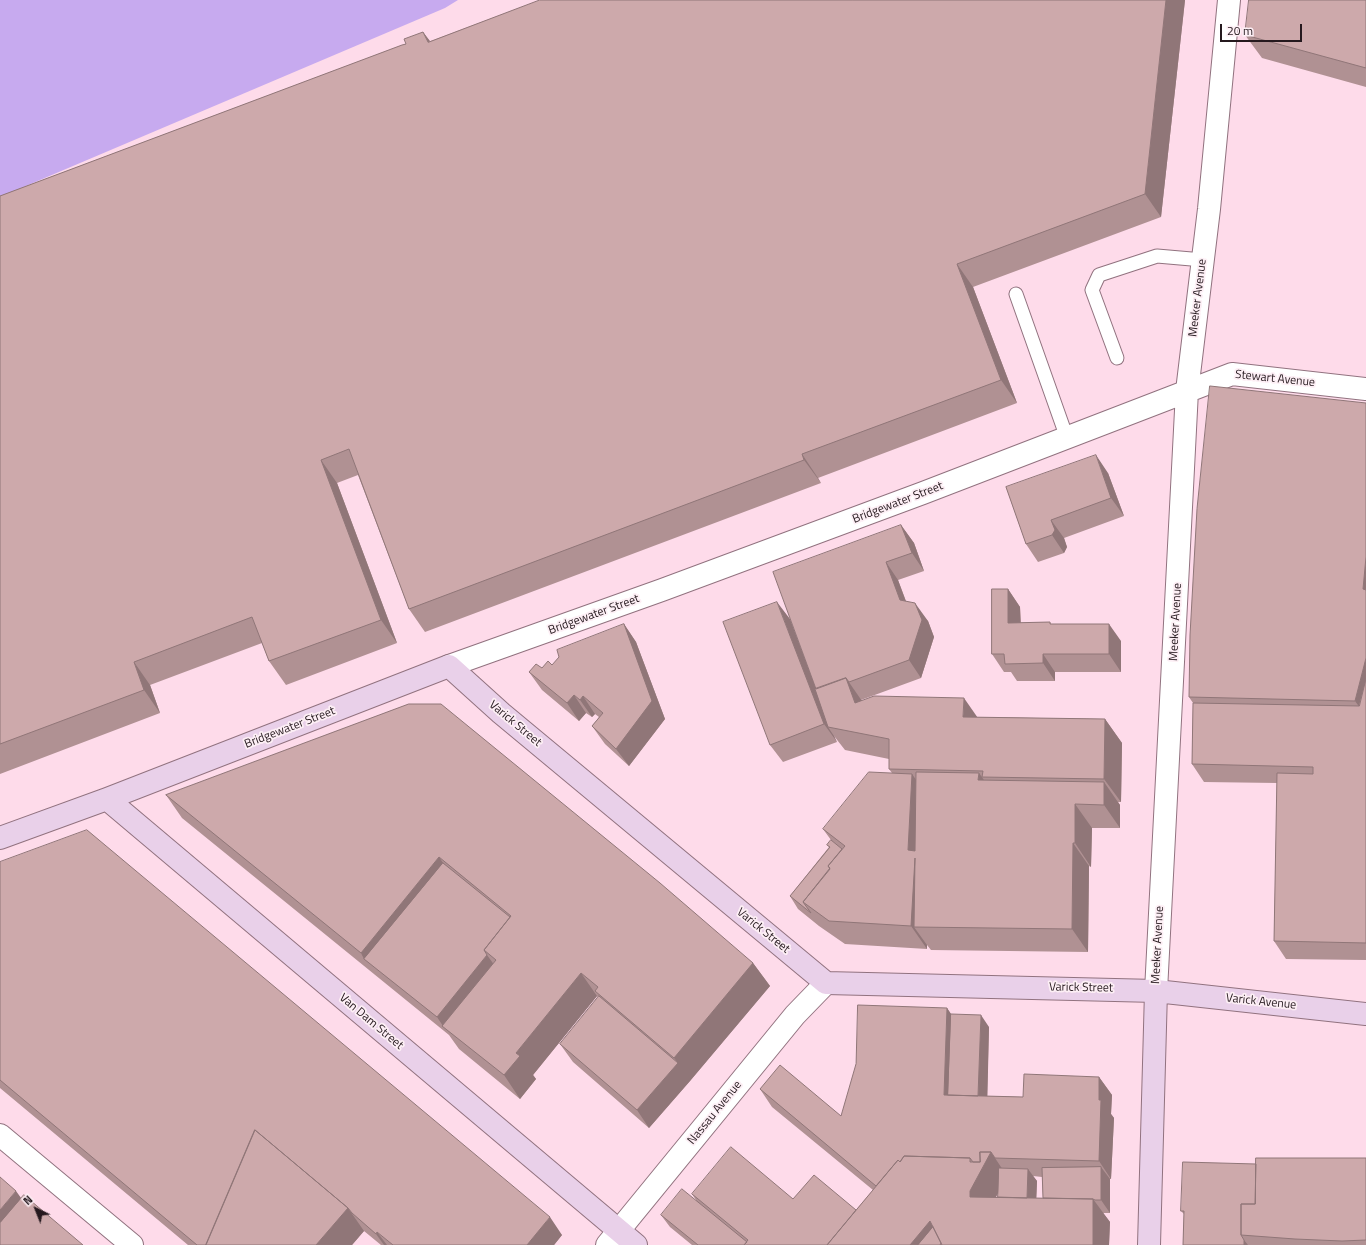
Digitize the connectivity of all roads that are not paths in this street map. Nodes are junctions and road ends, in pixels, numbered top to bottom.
1 (1229, 0) edge
2 (1203, 260) junction
3 (1016, 294) dead end
4 (1117, 358) dead end
5 (1366, 388) edge
6 (1187, 391) junction
7 (1067, 438) junction
8 (449, 666) junction
9 (107, 799) junction
10 (0, 838) edge
11 (826, 983) junction
12 (1156, 990) junction
13 (1366, 1014) edge
14 (0, 1135) edge
15 (613, 1238) edge
16 (132, 1245) edge
17 (636, 1245) edge
18 (1149, 1245) edge

1 - 2 street, Meeker Avenue
2 - 4 lane
2 - 6 street, Meeker Avenue
3 - 7 lane
5 - 6 street, Stewart Avenue
6 - 7 street, Bridgewater Street
6 - 12 street, Meeker Avenue
7 - 8 street, Bridgewater Street
8 - 9 main road, Bridgewater Street
8 - 11 main road, Varick Street
9 - 10 main road, Bridgewater Street
9 - 15 main road, Van Dam Street
11 - 12 main road, Varick Street
11 - 15 street, Nassau Avenue
12 - 13 main road, Varick Avenue
12 - 18 main road, Meeker Avenue
14 - 16 street
15 - 17 main road, Van Dam Street

